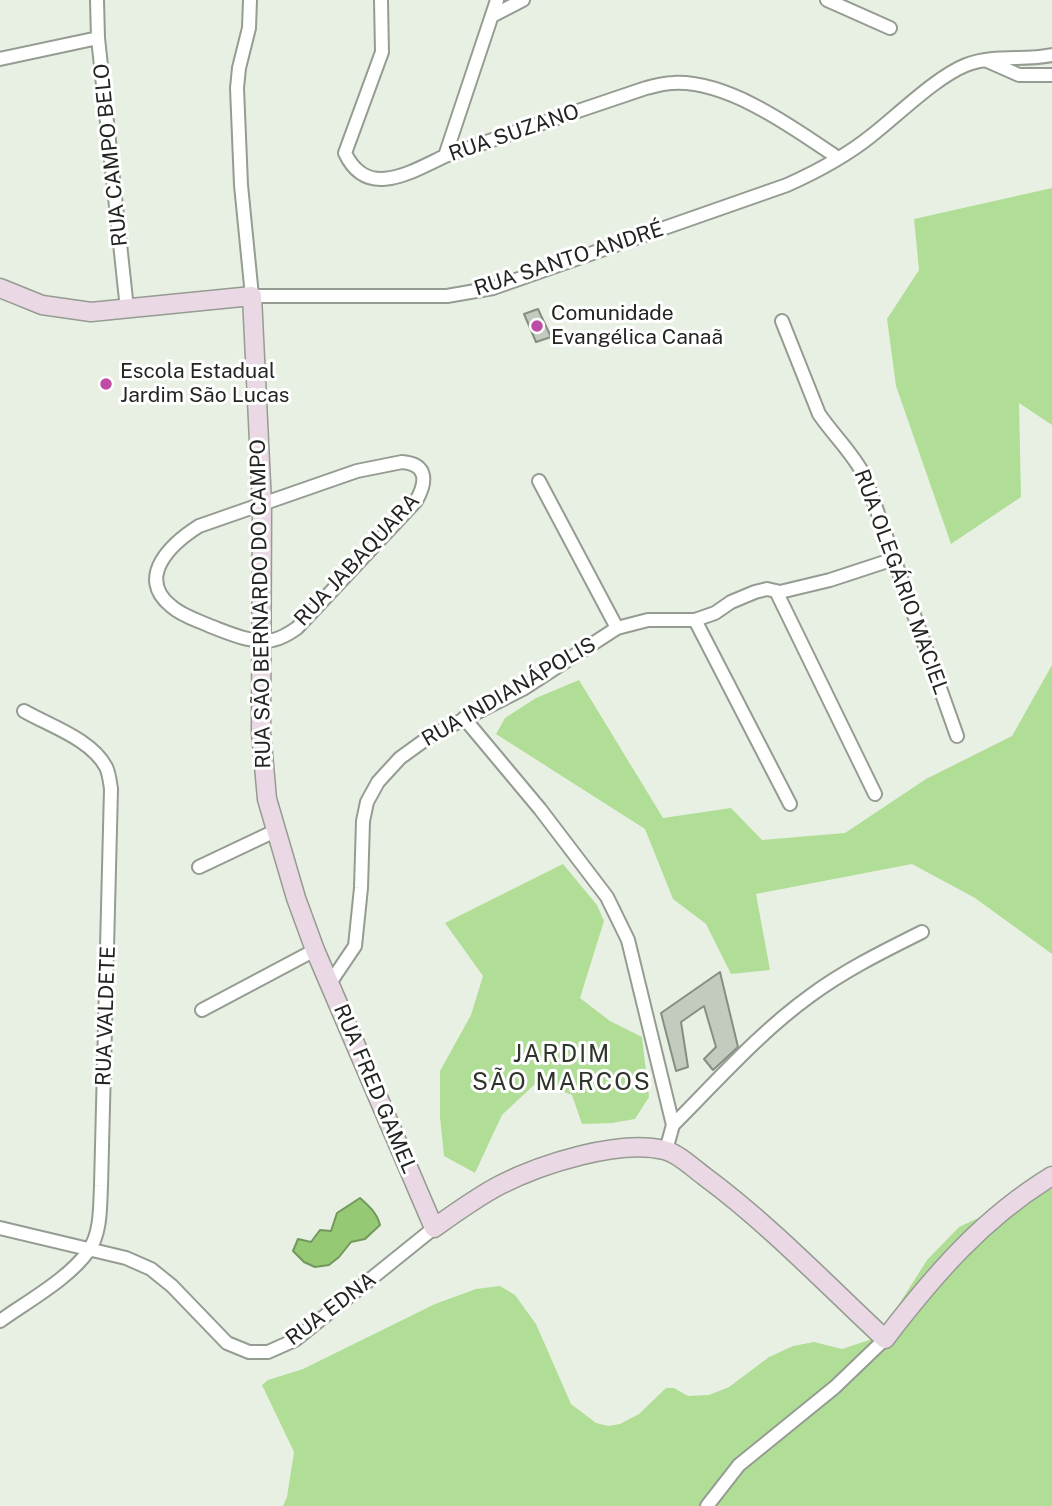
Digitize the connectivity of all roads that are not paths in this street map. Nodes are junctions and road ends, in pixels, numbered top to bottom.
1 (97, 0) edge
2 (250, 0) edge
3 (381, 0) edge
4 (497, 0) edge
5 (523, 0) edge
6 (827, 0) edge
7 (494, 15) junction
8 (890, 28) dead end
9 (98, 38) junction
10 (1052, 55) edge
11 (0, 59) edge
12 (984, 60) junction
13 (1052, 75) edge
14 (445, 156) junction
15 (838, 158) junction
16 (0, 288) edge
17 (253, 296) junction
18 (127, 309) junction
19 (782, 321) dead end
20 (539, 481) dead end
21 (262, 504) junction
22 (894, 559) junction
23 (776, 591) junction
24 (695, 620) junction
25 (617, 628) junction
26 (260, 641) junction
27 (24, 711) dead end
28 (464, 718) junction
29 (957, 736) dead end
30 (875, 794) dead end
31 (790, 804) dead end
32 (275, 831) junction
33 (199, 867) dead end
34 (922, 932) dead end
35 (315, 950) junction
36 (330, 984) junction
37 (202, 1010) dead end
38 (673, 1125) junction
39 (666, 1150) junction
40 (1052, 1176) edge
41 (0, 1228) edge
42 (434, 1228) junction
43 (90, 1249) junction
44 (0, 1321) edge
45 (886, 1339) junction
46 (707, 1506) edge

1 - 9 street, RUA CAMPO BELO
2 - 17 street, RUA SÃO BERNARDO DO CAMPO
3 - 14 street, RUA SUZANO
4 - 7 street
5 - 7 street
6 - 8 street
7 - 14 street
9 - 11 street
9 - 18 street, RUA CAMPO BELO
10 - 12 street, RUA SANTO ANDRÉ
12 - 13 street
12 - 15 street, RUA SANTO ANDRÉ
14 - 15 street, RUA SUZANO
15 - 17 street, RUA SANTO ANDRÉ
16 - 18 street
17 - 18 street
17 - 21 street, RUA SÃO BERNARDO DO CAMPO
19 - 22 street, RUA OLEGÁRIO MACIEL
20 - 25 street
21 - 26 street, RUA SÃO BERNARDO DO CAMPO
21 - 26 street, RUA JABAQUARA
21 - 26 street, RUA JABAQUARA
22 - 23 street, RUA INDIANÁPOLIS
22 - 29 street, RUA OLEGÁRIO MACIEL
23 - 24 street, RUA INDIANÁPOLIS
23 - 30 street
24 - 25 street, RUA INDIANÁPOLIS
24 - 31 street
25 - 28 street, RUA INDIANÁPOLIS
26 - 32 street, RUA SÃO BERNARDO DO CAMPO
27 - 43 street, RUA VALDETE
28 - 36 street, RUA INDIANÁPOLIS
28 - 38 street
32 - 33 street
32 - 35 street, RUA SÃO BERNARDO DO CAMPO
34 - 38 street
35 - 36 street, RUA FRED GAMEL
35 - 37 street
36 - 42 street, RUA FRED GAMEL
38 - 39 street
39 - 42 street
39 - 45 street
40 - 45 street
41 - 43 street, RUA EDNA
42 - 43 street, RUA EDNA
43 - 44 street
45 - 46 street

